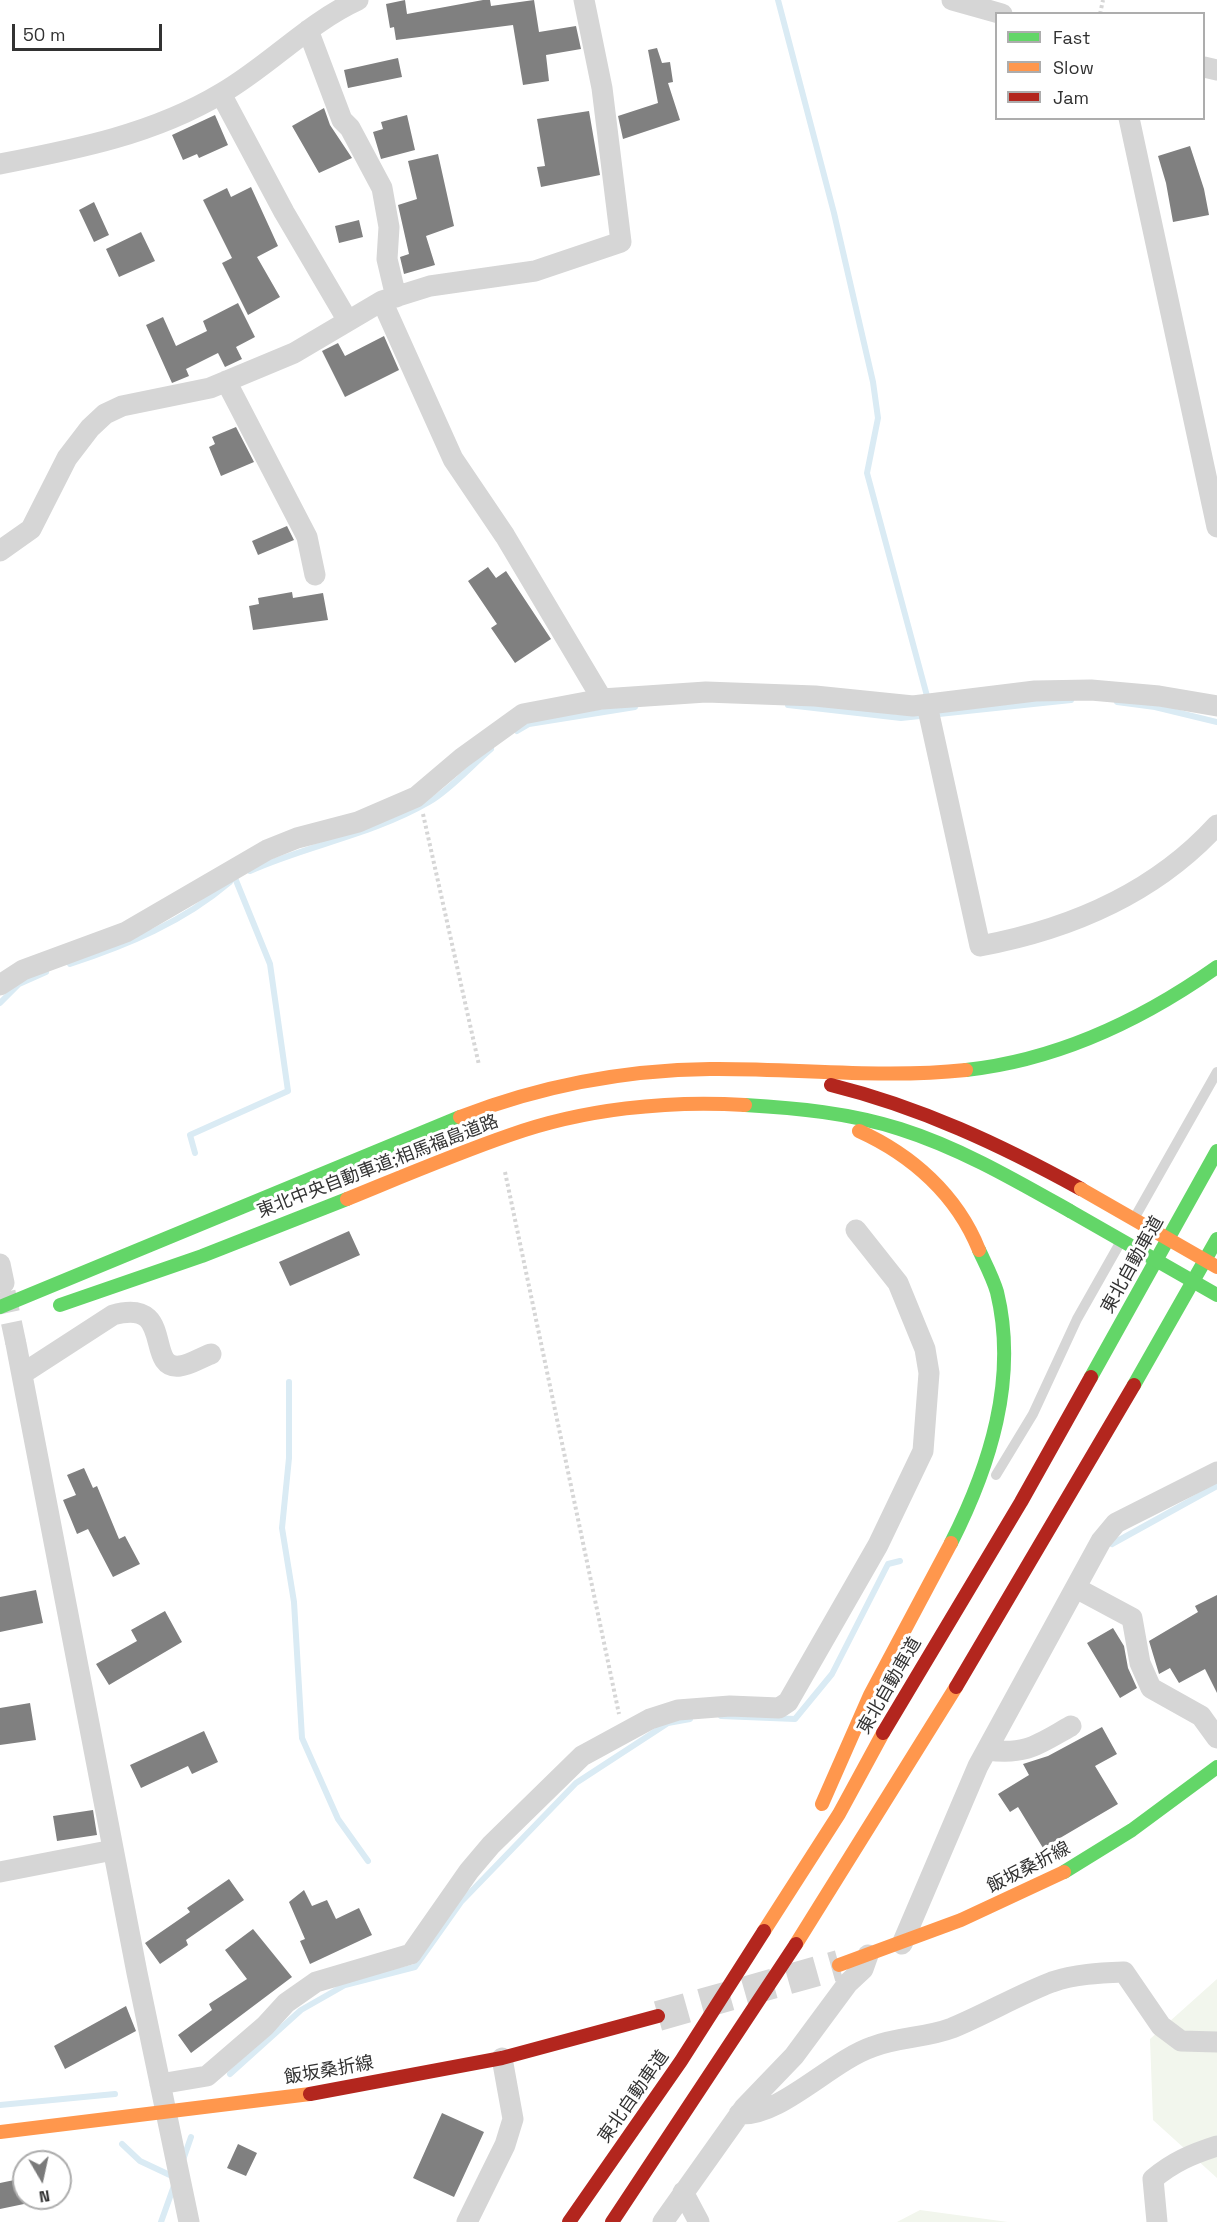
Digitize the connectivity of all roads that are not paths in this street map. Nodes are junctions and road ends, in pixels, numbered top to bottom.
1 (358, 0) edge
2 (584, 0) edge
3 (952, 0) edge
4 (995, 12) edge
5 (308, 30) junction
6 (221, 94) junction
7 (1129, 120) edge
8 (0, 164) edge
9 (389, 299) junction
10 (348, 321) junction
11 (226, 381) junction
12 (1217, 527) edge
13 (0, 551) edge
14 (315, 575) dead end
15 (602, 699) junction
16 (1217, 706) edge
17 (929, 712) junction
18 (1217, 825) edge
19 (1217, 967) edge
20 (0, 985) edge
21 (765, 1071) junction
22 (1217, 1072) edge
23 (782, 1107) junction
24 (1217, 1151) edge
25 (856, 1230) dead end
26 (1217, 1239) edge
27 (1217, 1267) edge
28 (1217, 1286) edge
29 (1217, 1295) edge
30 (0, 1306) edge
31 (1204, 1306) dead end
32 (51, 1309) dead end
33 (16, 1344) tunnel mouth
34 (212, 1354) dead end
35 (22, 1374) junction
36 (1105, 1462) dead end
37 (1217, 1472) edge
38 (954, 1541) junction
39 (1076, 1588) junction
40 (1071, 1726) dead end
41 (1217, 1738) edge
42 (987, 1750) junction
43 (1217, 1767) edge
44 (818, 1812) dead end
45 (808, 1834) dead end
46 (865, 1837) junction
47 (112, 1850) junction
48 (0, 1872) edge
49 (764, 1932) junction
50 (902, 1944) junction
51 (868, 1955) junction
52 (839, 1965) tunnel mouth
53 (658, 2016) tunnel mouth
54 (1217, 2042) edge
55 (502, 2058) junction
56 (160, 2084) junction
57 (166, 2112) junction
58 (739, 2114) junction
59 (0, 2132) edge
60 (1217, 2146) edge
61 (683, 2192) junction
62 (189, 2222) edge
63 (467, 2222) edge
64 (569, 2222) edge
65 (612, 2222) edge
66 (663, 2222) edge
67 (699, 2222) edge
68 (1157, 2222) edge

1 - 5 street
2 - 9 street
3 - 4 street
5 - 6 street
5 - 9 street
6 - 8 street
6 - 10 street
7 - 12 street
9 - 10 street
9 - 15 street
10 - 11 street
11 - 13 street
11 - 14 street
15 - 17 street
15 - 20 street
16 - 17 street
17 - 18 street
19 - 21 main road
21 - 27 main road, bridge
21 - 30 main road, 東北中央自動車道;相馬福島道路
22 - 38 lane
23 - 29 main road, bridge
23 - 32 main road, 東北中央自動車道;相馬福島道路
23 - 38 main road
24 - 49 main road, 東北自動車道
25 - 56 street
26 - 46 main road
28 - 31 main road
33 - 35 street
34 - 35 street
35 - 47 street
36 - 46 main road
37 - 39 street
38 - 44 main road
39 - 41 street
39 - 42 street
40 - 42 street
42 - 50 street
43 - 50 main road, 飯坂桑折線
45 - 49 main road
46 - 65 main road
47 - 48 street
47 - 56 street
49 - 64 main road, 東北自動車道
50 - 51 main road, 飯坂桑折線
51 - 52 main road, 飯坂桑折線
51 - 58 street
53 - 55 main road, 飯坂桑折線
54 - 58 street
55 - 57 main road, 飯坂桑折線
55 - 63 street
56 - 57 street
57 - 59 main road, 飯坂桑折線
57 - 62 street
58 - 61 street
60 - 68 street
61 - 66 street
61 - 67 street

